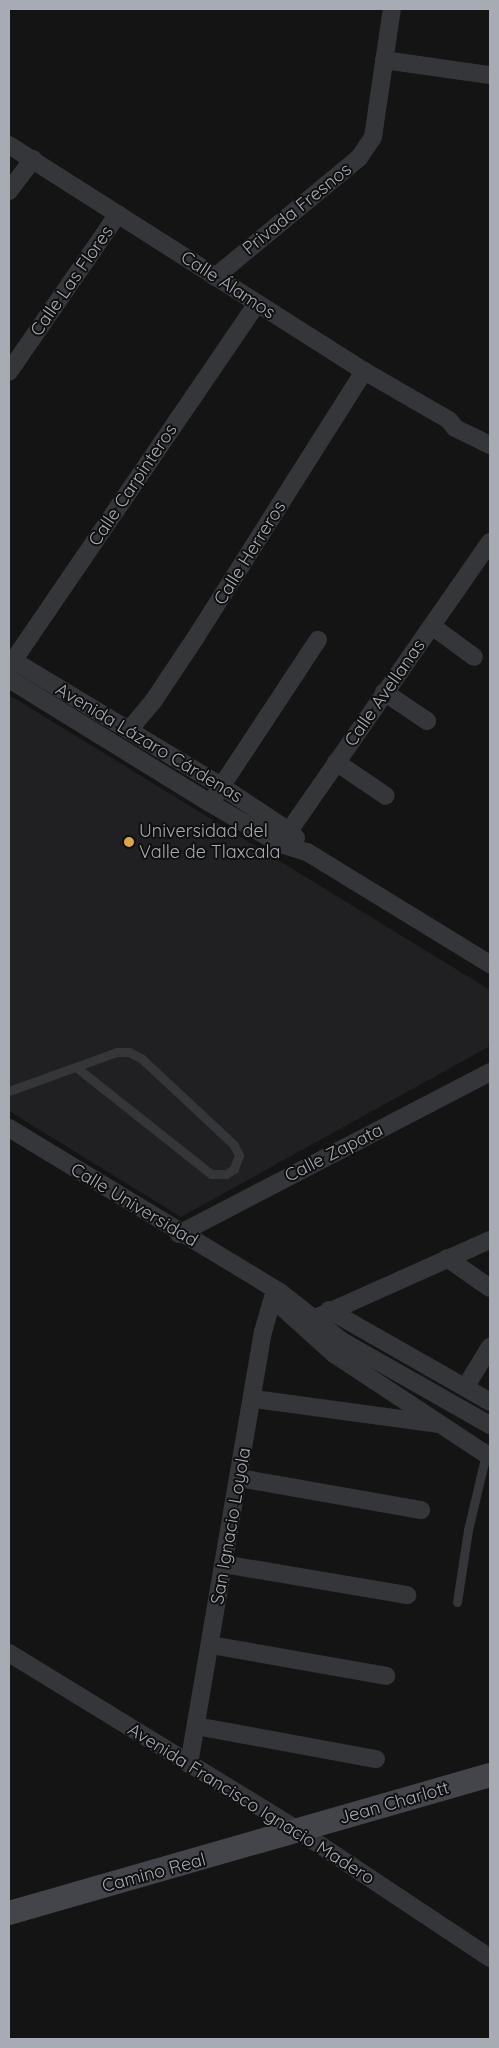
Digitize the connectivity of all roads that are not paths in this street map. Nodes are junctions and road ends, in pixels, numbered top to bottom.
1 (392, 9) edge
2 (384, 60) junction
3 (490, 75) edge
4 (9, 145) edge
5 (33, 159) junction
6 (9, 191) edge
7 (118, 214) junction
8 (215, 277) junction
9 (257, 304) junction
10 (364, 371) junction
11 (9, 372) edge
12 (484, 441) edge
13 (490, 542) edge
14 (485, 561) edge
15 (432, 626) junction
16 (318, 640) dead end
17 (474, 657) dead end
18 (10, 662) edge
19 (9, 680) edge
20 (384, 692) junction
21 (427, 722) dead end
22 (130, 730) junction
23 (336, 762) junction
24 (222, 786) junction
25 (386, 796) dead end
26 (210, 803) junction
27 (285, 837) junction
28 (490, 964) edge
29 (76, 1067) junction
30 (490, 1072) edge
31 (9, 1091) edge
32 (9, 1128) edge
33 (178, 1234) junction
34 (490, 1240) edge
35 (447, 1258) junction
36 (490, 1288) edge
37 (276, 1295) junction
38 (329, 1310) junction
39 (305, 1321) junction
40 (490, 1348) edge
41 (466, 1386) junction
42 (254, 1399) junction
43 (490, 1402) edge
44 (468, 1410) junction
45 (490, 1424) edge
46 (444, 1425) junction
47 (488, 1456) edge
48 (238, 1478) junction
49 (421, 1510) dead end
50 (223, 1564) junction
51 (407, 1595) dead end
52 (457, 1602) dead end
53 (211, 1645) junction
54 (9, 1653) edge
55 (386, 1676) dead end
56 (196, 1726) junction
57 (376, 1760) dead end
58 (188, 1764) junction
59 (490, 1775) edge
60 (299, 1831) junction
61 (9, 1913) edge
62 (490, 1958) edge

1 - 2 street
2 - 3 street
2 - 8 street, Privada Fresnos
4 - 5 street, Calle Álamos
5 - 6 street
5 - 7 street, Calle Álamos
7 - 8 street, Calle Álamos
7 - 11 street, Calle Las Flores
8 - 9 street, Calle Álamos
9 - 10 street, Calle Álamos
9 - 18 street, Calle Carpinteros
10 - 12 street, Calle Álamos
10 - 22 street, Calle Herreros
13 - 14 street, Calle Avellanas
14 - 15 street, Calle Avellanas
15 - 17 street
15 - 20 street, Calle Avellanas
16 - 24 street
18 - 22 street, Avenida Lázaro Cárdenas
19 - 26 street, Avenida Lázaro Cárdenas
20 - 21 street
20 - 23 street, Calle Avellanas
22 - 24 street, Avenida Lázaro Cárdenas
23 - 25 street
23 - 27 street, Calle Avellanas
24 - 26 street
24 - 27 street, Avenida Lázaro Cárdenas
26 - 27 street, Avenida Lázaro Cárdenas
27 - 28 street, Avenida Lázaro Cárdenas
29 - 29 lane
29 - 31 lane
30 - 33 street, Calle Zapata
32 - 33 street, Calle Universidad
33 - 37 street, Calle Universidad
34 - 35 street
35 - 36 street
35 - 38 street
37 - 39 street, Calle Universidad
37 - 42 street, San Ignacio Loyola
38 - 39 street
38 - 41 street
39 - 44 street, Calle Universidad
39 - 46 street, Calle Universidad
40 - 41 street
41 - 43 street
42 - 46 street
42 - 48 street, San Ignacio Loyola
44 - 45 street, Calle Universidad
44 - 46 street
46 - 47 street, Calle Universidad
47 - 52 lane
48 - 49 street
48 - 50 street, San Ignacio Loyola
50 - 51 street
50 - 53 street, San Ignacio Loyola
53 - 55 street
53 - 56 street, San Ignacio Loyola
54 - 58 street, Avenida Francisco Ignacio Madero
56 - 57 street
56 - 58 street, San Ignacio Loyola
58 - 60 street, Avenida Francisco Ignacio Madero
59 - 60 street, Jean Charlott
60 - 61 street, Camino Real
60 - 62 street, Avenida Francisco Ignacio Madero

